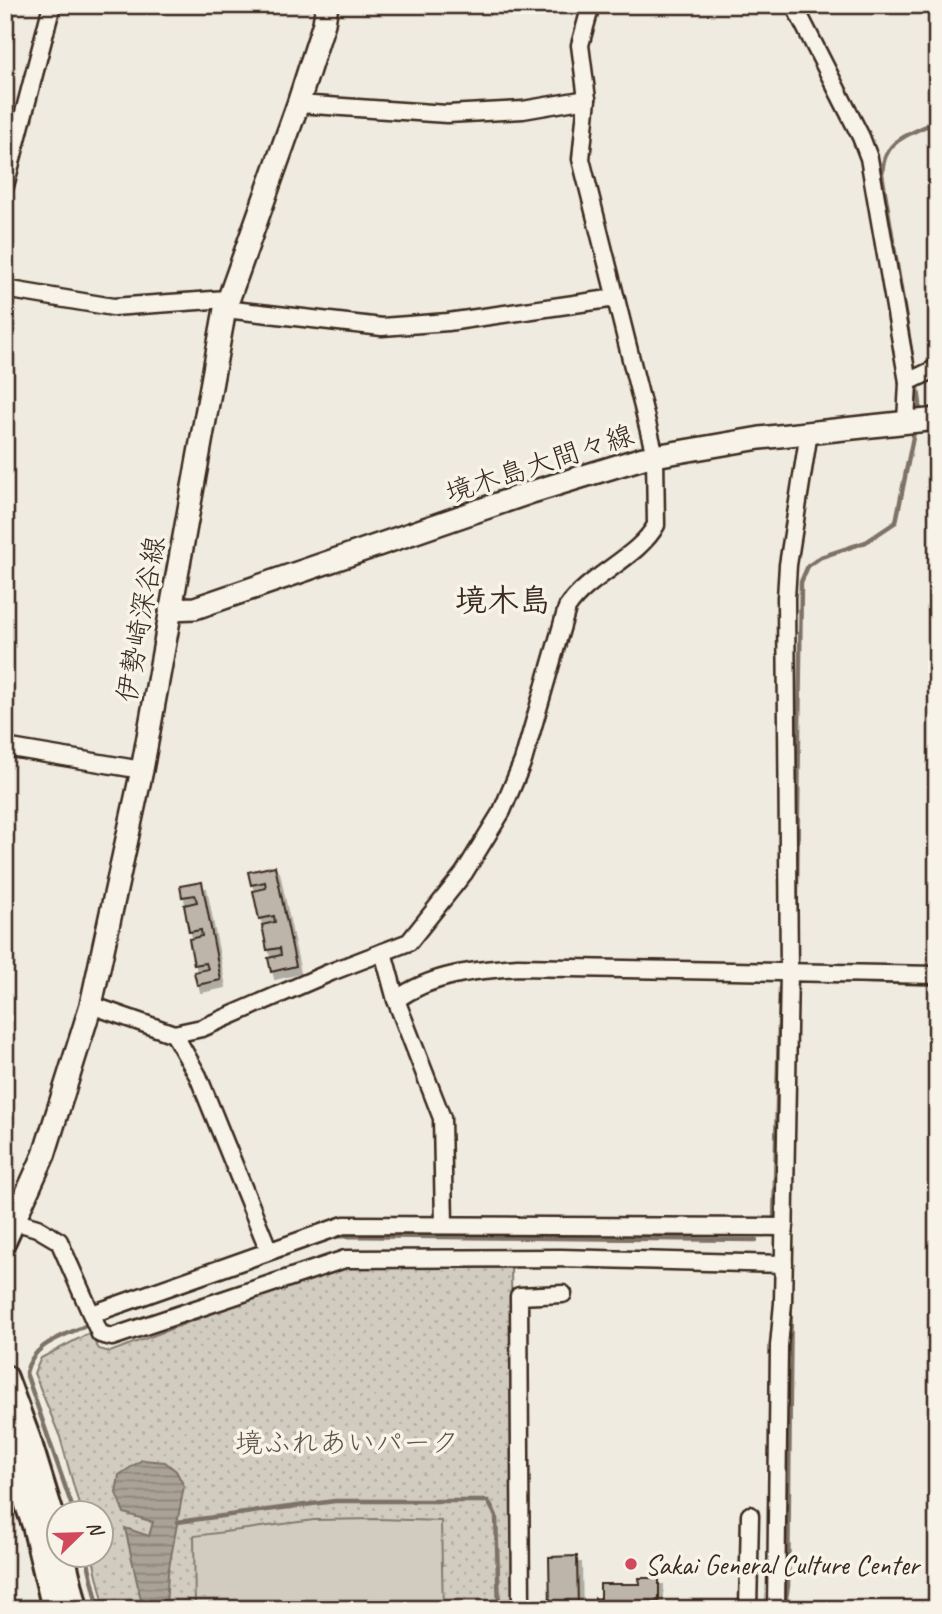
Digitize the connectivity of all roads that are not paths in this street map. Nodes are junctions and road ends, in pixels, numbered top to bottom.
1 (52, 5) edge
2 (327, 5) edge
3 (591, 5) edge
4 (794, 5) edge
5 (587, 99) junction
6 (298, 104) junction
7 (5, 186) edge
8 (5, 289) edge
9 (616, 298) junction
10 (226, 304) junction
11 (937, 368) edge
12 (908, 382) junction
13 (937, 419) edge
14 (906, 422) junction
15 (809, 432) junction
16 (655, 455) junction
17 (170, 610) junction
18 (5, 747) edge
19 (142, 769) junction
20 (383, 952) junction
21 (789, 972) junction
22 (937, 975) edge
23 (396, 1000) junction
24 (91, 1005) junction
25 (174, 1034) junction
26 (17, 1222) junction
27 (444, 1225) junction
28 (785, 1227) junction
29 (5, 1241) edge
30 (269, 1251) junction
31 (784, 1264) junction
32 (563, 1294) dead end
33 (92, 1314) junction
34 (5, 1378) edge
35 (5, 1438) edge
36 (46, 1498) edge
37 (750, 1515) dead end
38 (65, 1568) edge
39 (55, 1609) edge
40 (75, 1609) edge
41 (521, 1609) edge
42 (748, 1609) edge
43 (776, 1609) edge

1 - 7 street
2 - 6 main road, 伊勢崎深谷線
3 - 5 street
4 - 12 street
5 - 6 street
5 - 9 street
6 - 10 main road, 伊勢崎深谷線
8 - 10 street
9 - 10 street
9 - 16 street
10 - 17 main road, 伊勢崎深谷線
11 - 12 street
12 - 14 street
13 - 14 main road, 境木島大間々線
14 - 15 main road, 境木島大間々線
15 - 16 main road, 境木島大間々線
15 - 21 street
16 - 17 main road, 境木島大間々線
16 - 20 street
17 - 19 main road, 伊勢崎深谷線
18 - 19 street
19 - 24 main road, 伊勢崎深谷線
20 - 23 street
20 - 25 street
21 - 22 street
21 - 23 street
21 - 28 street
23 - 27 street
24 - 25 street
24 - 26 main road, 伊勢崎深谷線
25 - 30 street
26 - 29 main road, 伊勢崎深谷線
26 - 33 street
27 - 28 street
27 - 30 street
28 - 31 street
30 - 33 street
31 - 33 street
31 - 43 street
32 - 41 street
34 - 36 highway
35 - 39 highway
37 - 42 street
38 - 40 highway

